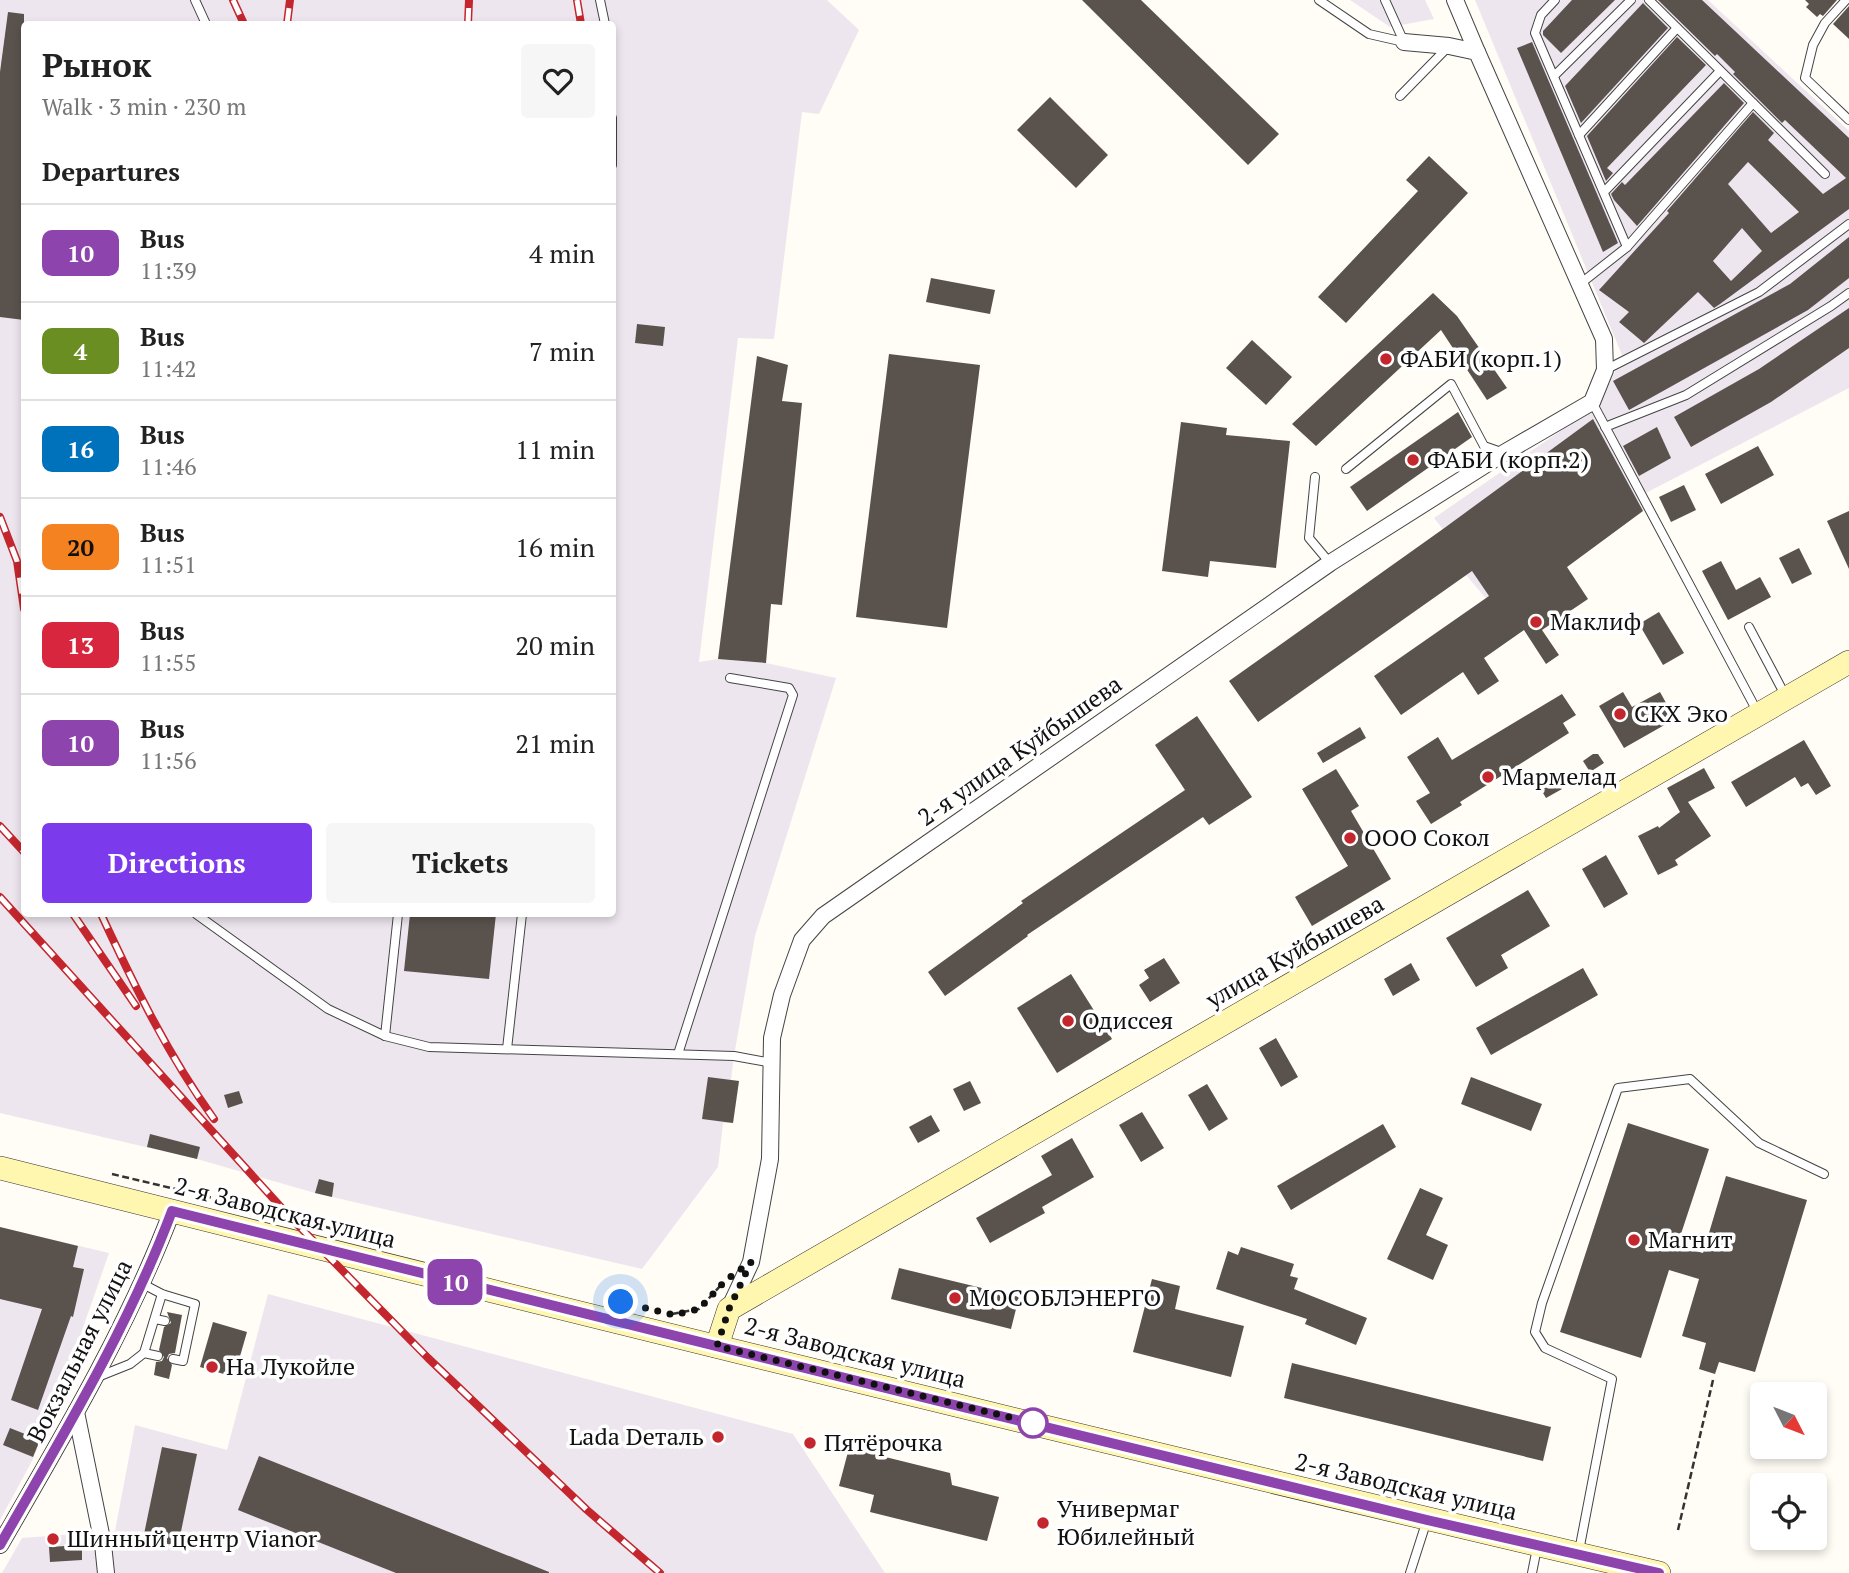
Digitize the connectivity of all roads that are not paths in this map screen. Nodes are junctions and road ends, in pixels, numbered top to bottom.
1 (195, 0) edge
2 (600, 0) edge
3 (1319, 0) edge
4 (1385, 0) edge
5 (1455, 0) edge
6 (1555, 0) edge
7 (1631, 0) edge
8 (1649, 0) edge
9 (1846, 0) edge
10 (205, 21) edge
11 (604, 21) edge
12 (1677, 28) junction
13 (1404, 42) junction
14 (1450, 46) junction
15 (1477, 52) junction
16 (1720, 71) junction
17 (1554, 76) junction
18 (1400, 96) dead end
19 (1753, 103) junction
20 (1849, 120) edge
21 (1579, 135) junction
22 (1825, 174) dead end
23 (1604, 192) junction
24 (1849, 225) edge
25 (1627, 247) junction
26 (1580, 284) junction
27 (1849, 293) edge
28 (1605, 370) junction
29 (1591, 402) junction
30 (1605, 427) junction
31 (1504, 453) junction
32 (1346, 469) dead end
33 (1315, 477) dead end
34 (1330, 563) junction
35 (1749, 626) dead end
36 (1849, 662) edge
37 (730, 678) dead end
38 (1787, 698) junction
39 (1759, 714) junction
40 (200, 917) edge
41 (398, 917) edge
42 (522, 917) edge
43 (385, 1036) junction
44 (507, 1049) junction
45 (678, 1054) junction
46 (772, 1063) junction
47 (0, 1168) edge
48 (1824, 1174) dead end
49 (172, 1211) junction
50 (141, 1283) junction
51 (162, 1294) junction
52 (729, 1309) junction
53 (155, 1320) junction
54 (165, 1321) dead end
55 (181, 1324) dead end
56 (190, 1326) junction
57 (149, 1337) junction
58 (161, 1339) dead end
59 (177, 1342) dead end
60 (187, 1344) junction
61 (717, 1346) junction
62 (144, 1353) junction
63 (158, 1356) dead end
64 (173, 1359) dead end
65 (93, 1380) junction
66 (76, 1412) junction
67 (1427, 1520) junction
68 (0, 1545) edge
69 (1538, 1545) junction
70 (1579, 1554) junction
71 (106, 1573) edge
72 (1410, 1573) edge
73 (1532, 1573) edge
74 (1659, 1573) edge

1 - 10 lane
2 - 11 lane
3 - 13 lane
4 - 13 lane
5 - 15 street
6 - 17 lane
7 - 17 lane
8 - 12 lane
9 - 20 lane
12 - 16 lane
12 - 21 lane
13 - 14 street
14 - 15 street
14 - 18 lane
15 - 26 street
16 - 19 lane
16 - 23 lane
17 - 21 lane
19 - 22 lane
19 - 25 lane
21 - 23 lane
23 - 25 lane
24 - 28 lane
25 - 26 lane
26 - 28 street
27 - 30 lane
28 - 29 street
29 - 30 lane
29 - 31 street, 2-я улица Куйбышева
30 - 39 lane
31 - 32 lane
31 - 34 street, 2-я улица Куйбышева
33 - 34 lane
34 - 46 street, 2-я улица Куйбышева
35 - 38 lane
36 - 38 street, улица Куйбышева
37 - 45 lane
38 - 39 street, улица Куйбышева
39 - 52 street, улица Куйбышева
40 - 43 lane
41 - 43 lane
42 - 44 lane
43 - 44 lane
44 - 45 lane
45 - 46 lane
46 - 52 street, 2-я улица Куйбышева
47 - 49 street, 2-я Заводская улица
48 - 70 lane
49 - 50 street, Вокзальная улица
49 - 61 street, 2-я Заводская улица
50 - 51 lane
50 - 65 street, Вокзальная улица
51 - 53 lane
51 - 56 lane
52 - 61 street
53 - 54 lane
53 - 57 lane
55 - 56 lane
56 - 60 lane
57 - 58 lane
57 - 62 lane
59 - 60 lane
60 - 64 lane
61 - 67 street, 2-я Заводская улица
62 - 63 lane
62 - 65 lane
65 - 66 street, Вокзальная улица
66 - 68 street, Вокзальная улица
66 - 71 street
67 - 69 street, 2-я Заводская улица
67 - 72 lane
69 - 70 street, 2-я Заводская улица
69 - 73 lane
70 - 74 street, 2-я Заводская улица

